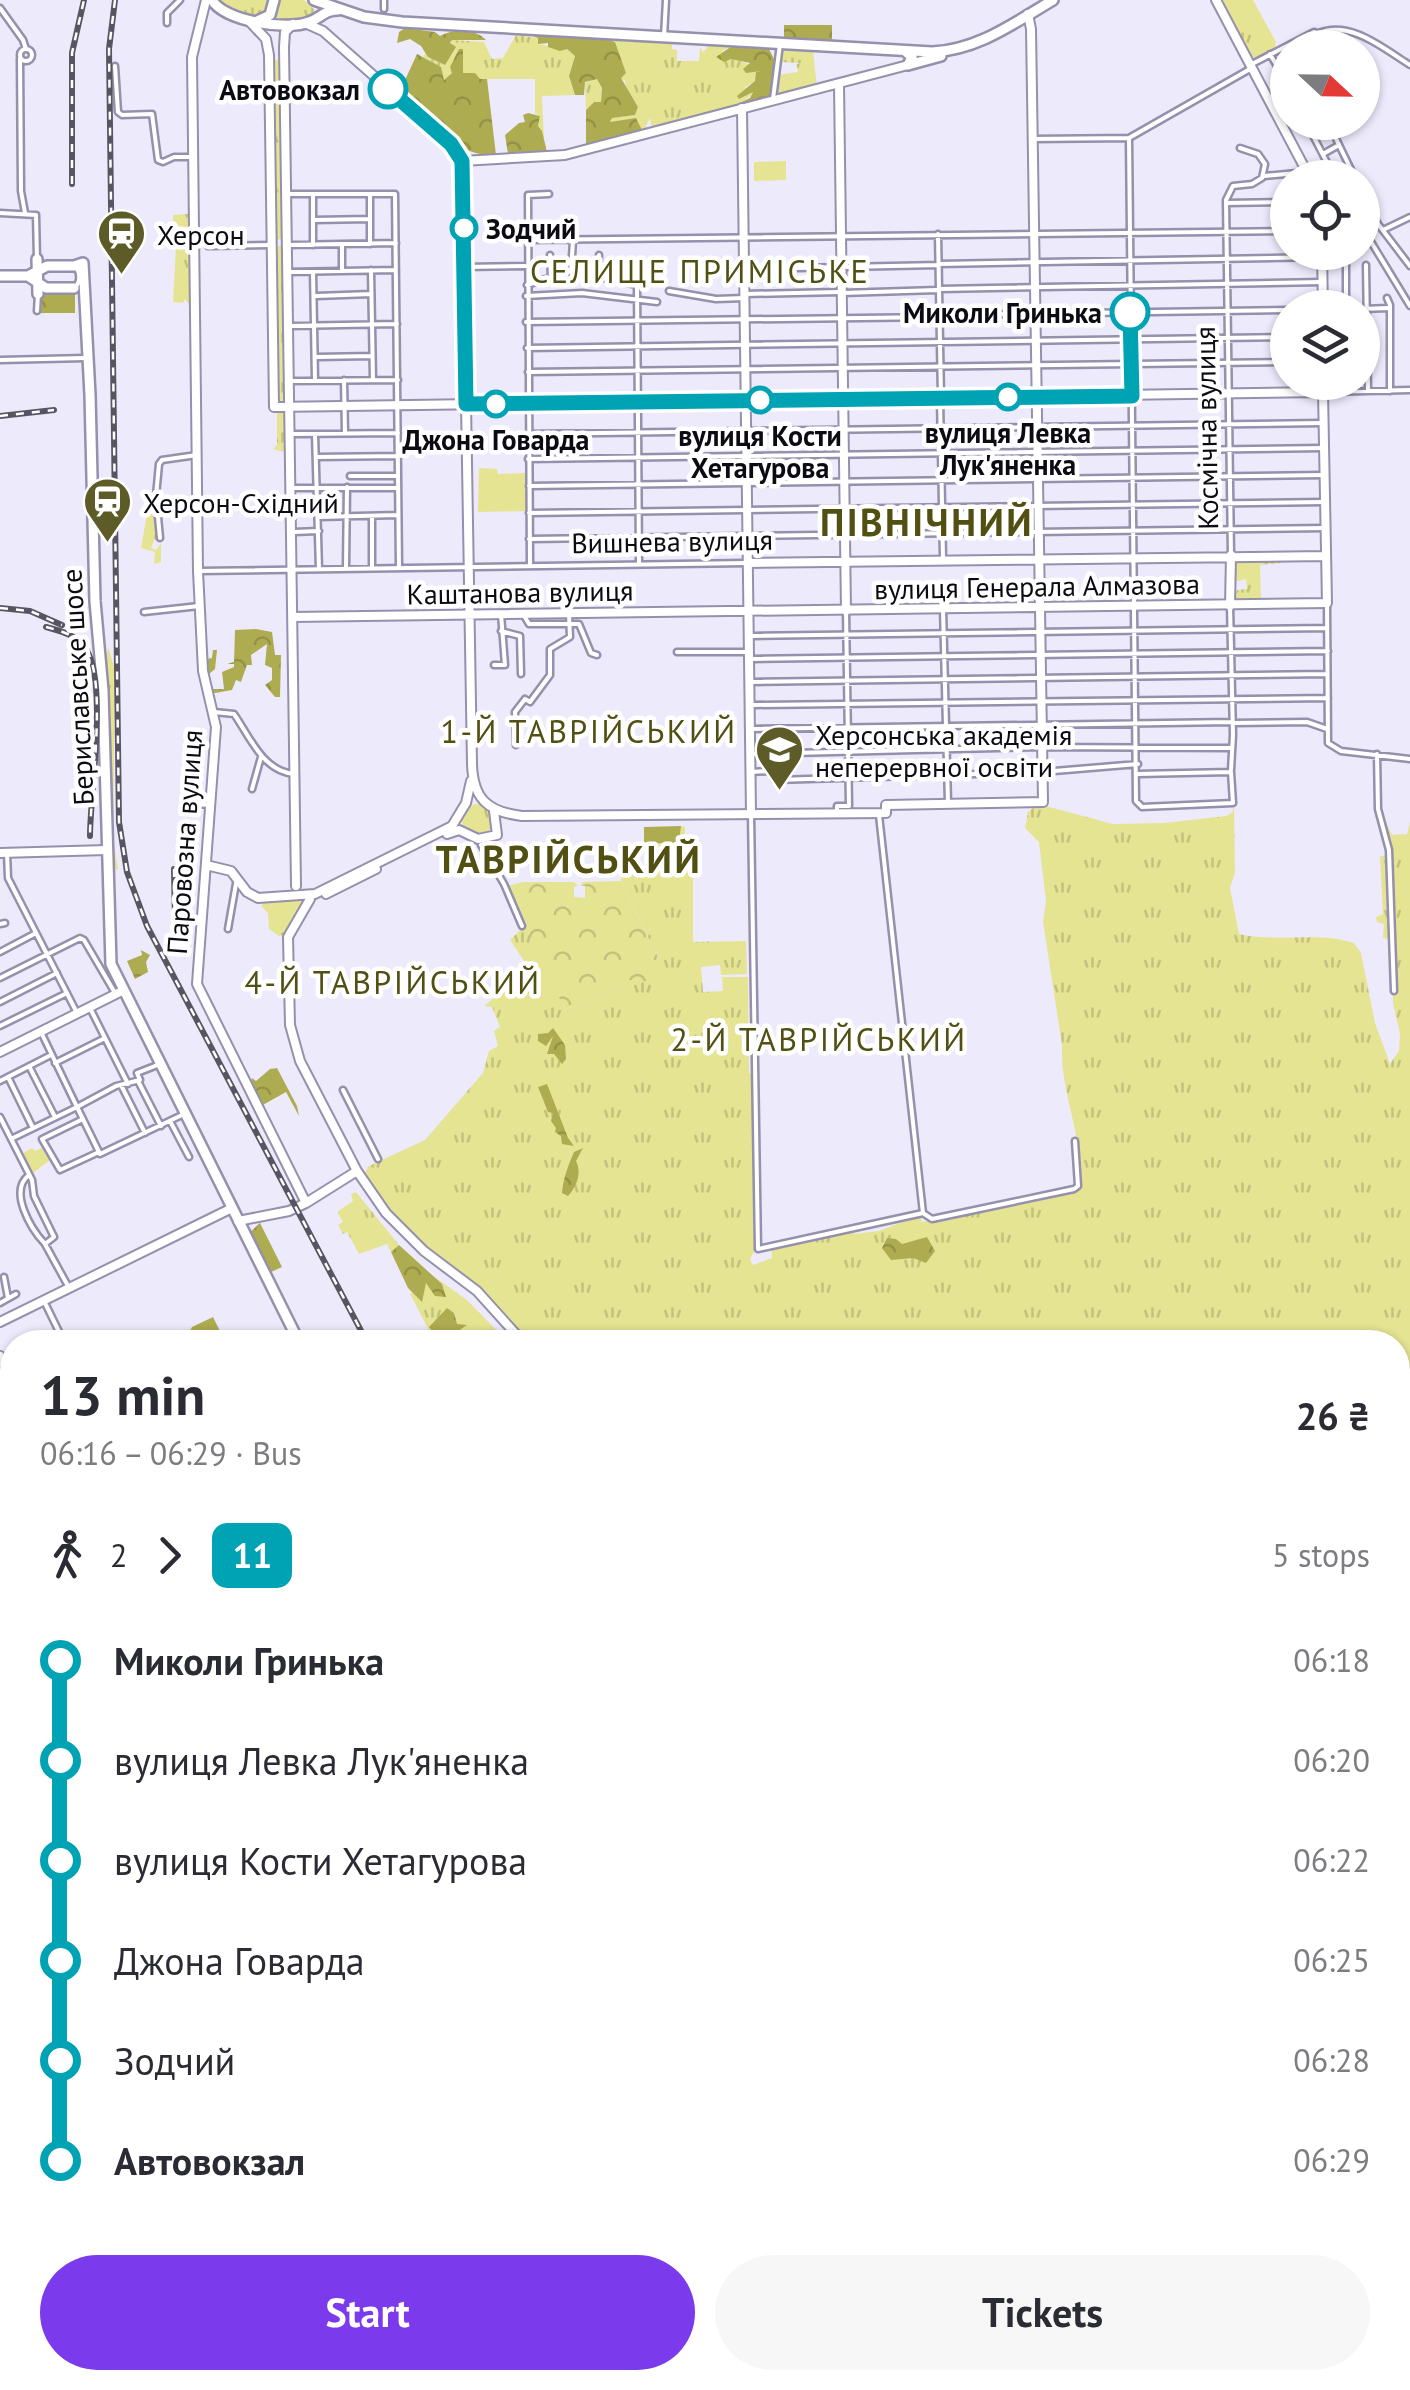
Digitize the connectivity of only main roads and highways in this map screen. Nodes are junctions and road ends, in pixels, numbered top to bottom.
1 (274, 0) edge
2 (312, 0) edge
3 (1053, 0) edge
4 (207, 2) edge
5 (341, 10) junction
6 (318, 16) junction
7 (250, 20) junction
8 (904, 51) junction
9 (952, 51) junction
10 (0, 276) edge
11 (40, 276) junction
12 (82, 276) junction
13 (74, 288) junction
14 (84, 297) junction
15 (293, 1330) edge

1 - 7 main road
2 - 5 main road
2 - 6 main road
3 - 9 main road
4 - 7 main road
5 - 6 main road
5 - 8 main road
6 - 7 main road
8 - 9 main road
8 - 9 main road
10 - 11 main road
11 - 12 main road
11 - 13 main road
12 - 13 main road
12 - 14 main road, Бериславське шосе
13 - 14 main road
14 - 15 main road, Бериславське шосе

